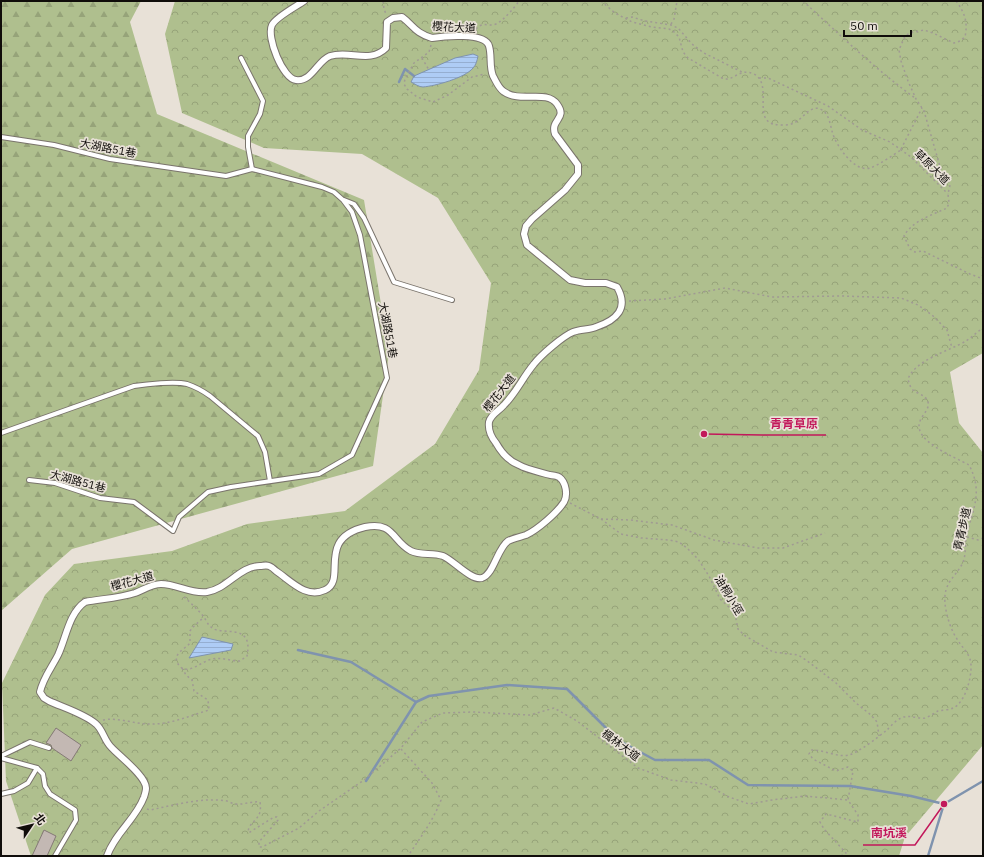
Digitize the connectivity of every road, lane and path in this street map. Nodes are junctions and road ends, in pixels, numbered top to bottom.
1 (304, 1) edge
2 (383, 1) edge
3 (519, 1) edge
4 (601, 1) edge
5 (677, 1) edge
6 (803, 1) edge
7 (956, 1) edge
8 (626, 18) junction
9 (390, 20) junction
10 (671, 24) junction
11 (472, 36) junction
12 (432, 38) junction
13 (241, 58) dead end
14 (422, 58) junction
15 (429, 70) dead end
16 (492, 72) junction
17 (742, 72) junction
18 (759, 78) junction
19 (916, 99) junction
20 (922, 108) junction
21 (1, 137) edge
22 (901, 150) junction
23 (252, 169) junction
24 (948, 194) junction
25 (344, 200) junction
26 (983, 279) edge
27 (452, 300) dead end
28 (623, 302) junction
29 (983, 328) edge
30 (952, 348) junction
31 (1, 433) edge
32 (29, 480) dead end
33 (270, 481) junction
34 (565, 501) junction
35 (601, 519) junction
36 (825, 533) dead end
37 (966, 537) junction
38 (983, 538) edge
39 (175, 586) junction
40 (204, 617) junction
41 (182, 668) junction
42 (96, 723) junction
43 (879, 736) junction
44 (49, 748) dead end
45 (401, 748) junction
46 (1, 757) edge
47 (36, 768) junction
48 (1, 794) edge
49 (848, 800) junction
50 (140, 808) junction
51 (55, 856) edge
52 (107, 856) edge
53 (408, 856) edge
54 (841, 856) edge

1 - 9 street
2 - 9 path
3 - 11 path
4 - 8 path
5 - 10 path
6 - 19 path
7 - 19 path, 草原大道
8 - 10 path
8 - 17 path
9 - 12 street, 櫻花大道
10 - 17 path
11 - 12 street, 櫻花大道
11 - 16 street, 櫻花大道
12 - 14 path
13 - 23 lane
14 - 15 path
14 - 16 path
16 - 28 street, 櫻花大道
17 - 18 path
18 - 22 path
18 - 22 path, 草原大道
19 - 20 path, 草原大道
20 - 22 path
20 - 24 path, 草原大道
21 - 23 lane, 大湖路51巷
22 - 24 path, 草原大道
23 - 25 lane, 大湖路51巷
24 - 26 path
25 - 27 lane
25 - 33 lane, 大湖路51巷
28 - 30 path
28 - 34 street, 櫻花大道
29 - 30 path, 青青步道
30 - 37 path, 青青步道
31 - 33 lane
32 - 33 lane, 大湖路51巷
34 - 35 path, 油桐小徑
34 - 39 street, 櫻花大道
35 - 36 path
35 - 43 path, 油桐小徑
37 - 38 path
37 - 43 path, 青青步道
39 - 40 path
39 - 42 street, 櫻花大道
40 - 41 path
40 - 41 path
41 - 42 path
42 - 50 street
43 - 49 path, 青青步道
44 - 46 lane
45 - 49 path, 楓林大道
45 - 50 path
45 - 53 path
46 - 47 lane
47 - 48 lane
47 - 51 lane
49 - 54 path
50 - 52 street

